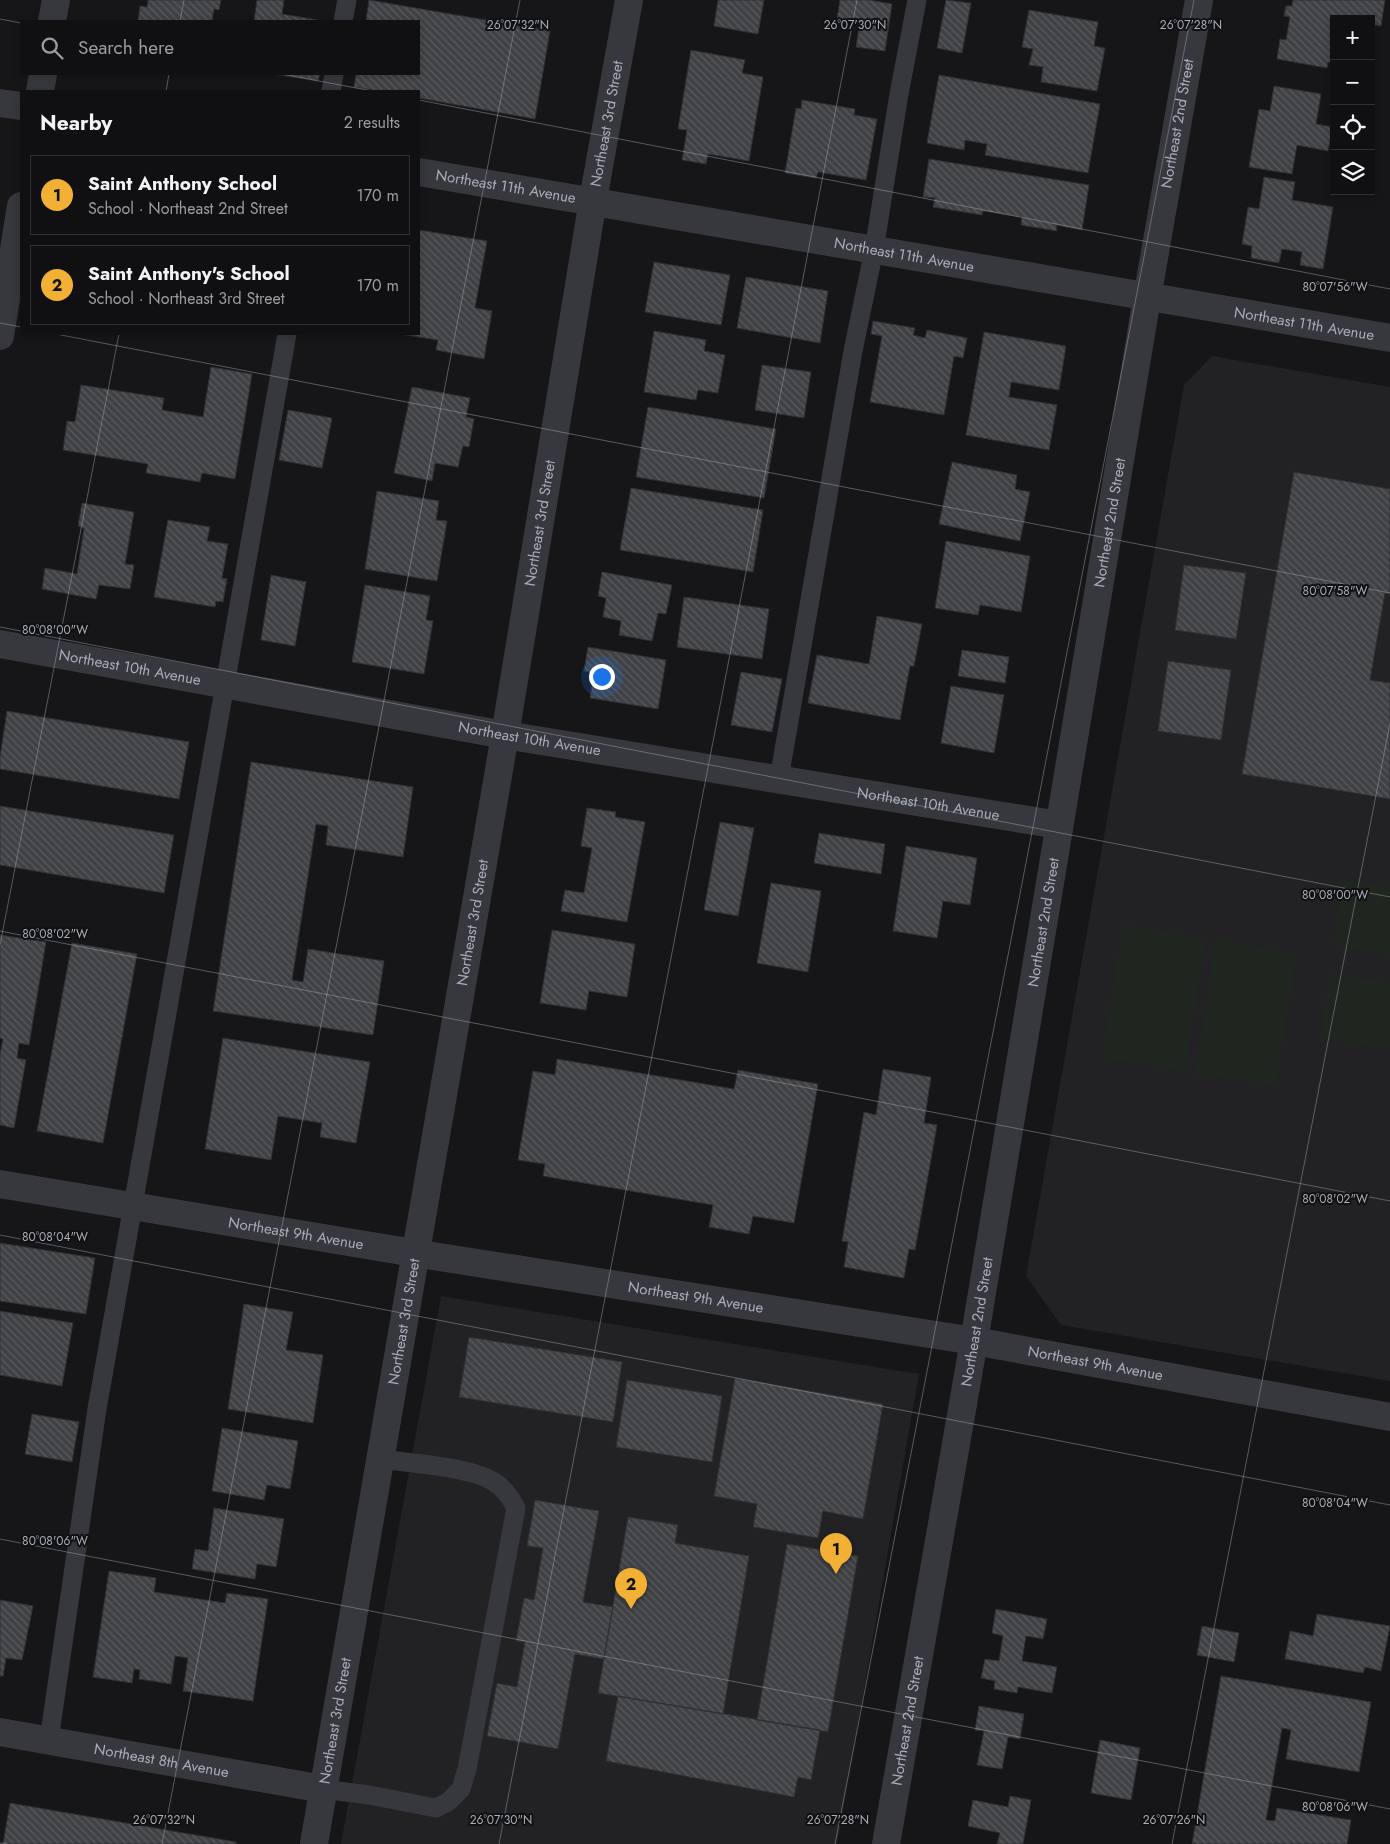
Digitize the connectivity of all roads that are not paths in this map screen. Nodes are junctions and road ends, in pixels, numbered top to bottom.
1 (56, 0) edge
2 (347, 0) edge
3 (629, 0) edge
4 (917, 0) edge
5 (1199, 0) edge
6 (52, 20) edge
7 (343, 20) edge
8 (43, 75) edge
9 (334, 75) edge
10 (40, 90) edge
11 (330, 90) edge
12 (0, 103) edge
13 (20, 106) edge
14 (420, 172) edge
15 (593, 200) junction
16 (20, 212) edge
17 (874, 250) junction
18 (1147, 298) junction
19 (286, 335) edge
20 (0, 336) edge
21 (1390, 338) edge
22 (0, 644) edge
23 (224, 684) junction
24 (505, 735) junction
25 (778, 778) junction
26 (1059, 825) junction
27 (0, 1184) edge
28 (132, 1206) junction
29 (414, 1253) junction
30 (974, 1341) junction
31 (1390, 1417) edge
32 (380, 1459) junction
33 (0, 1732) edge
34 (49, 1740) junction
35 (323, 1789) junction
36 (314, 1844) edge
37 (886, 1844) edge

1 - 6 street
2 - 7 lane
3 - 15 street, Northeast 3rd Street
4 - 17 lane
5 - 18 street, Northeast 2nd Street
8 - 10 street
9 - 11 lane
12 - 13 street
14 - 15 street, Northeast 11th Avenue
15 - 17 street, Northeast 11th Avenue
15 - 24 street, Northeast 3rd Street
16 - 20 street
17 - 18 street, Northeast 11th Avenue
17 - 25 lane
18 - 21 street, Northeast 11th Avenue
18 - 26 street, Northeast 2nd Street
19 - 23 lane
22 - 23 street, Northeast 10th Avenue
23 - 24 street, Northeast 10th Avenue
23 - 28 lane
24 - 25 street, Northeast 10th Avenue
24 - 29 street, Northeast 3rd Street
25 - 26 street, Northeast 10th Avenue
26 - 30 street, Northeast 2nd Street
27 - 28 street, Northeast 9th Avenue
28 - 29 street, Northeast 9th Avenue
28 - 34 lane
29 - 30 street, Northeast 9th Avenue
29 - 32 street, Northeast 3rd Street
30 - 31 street, Northeast 9th Avenue
30 - 37 street, Northeast 2nd Street
32 - 35 street, Northeast 3rd Street
32 - 35 lane
33 - 34 street, Northeast 8th Avenue
34 - 35 street, Northeast 8th Avenue
35 - 36 street, Northeast 3rd Street

